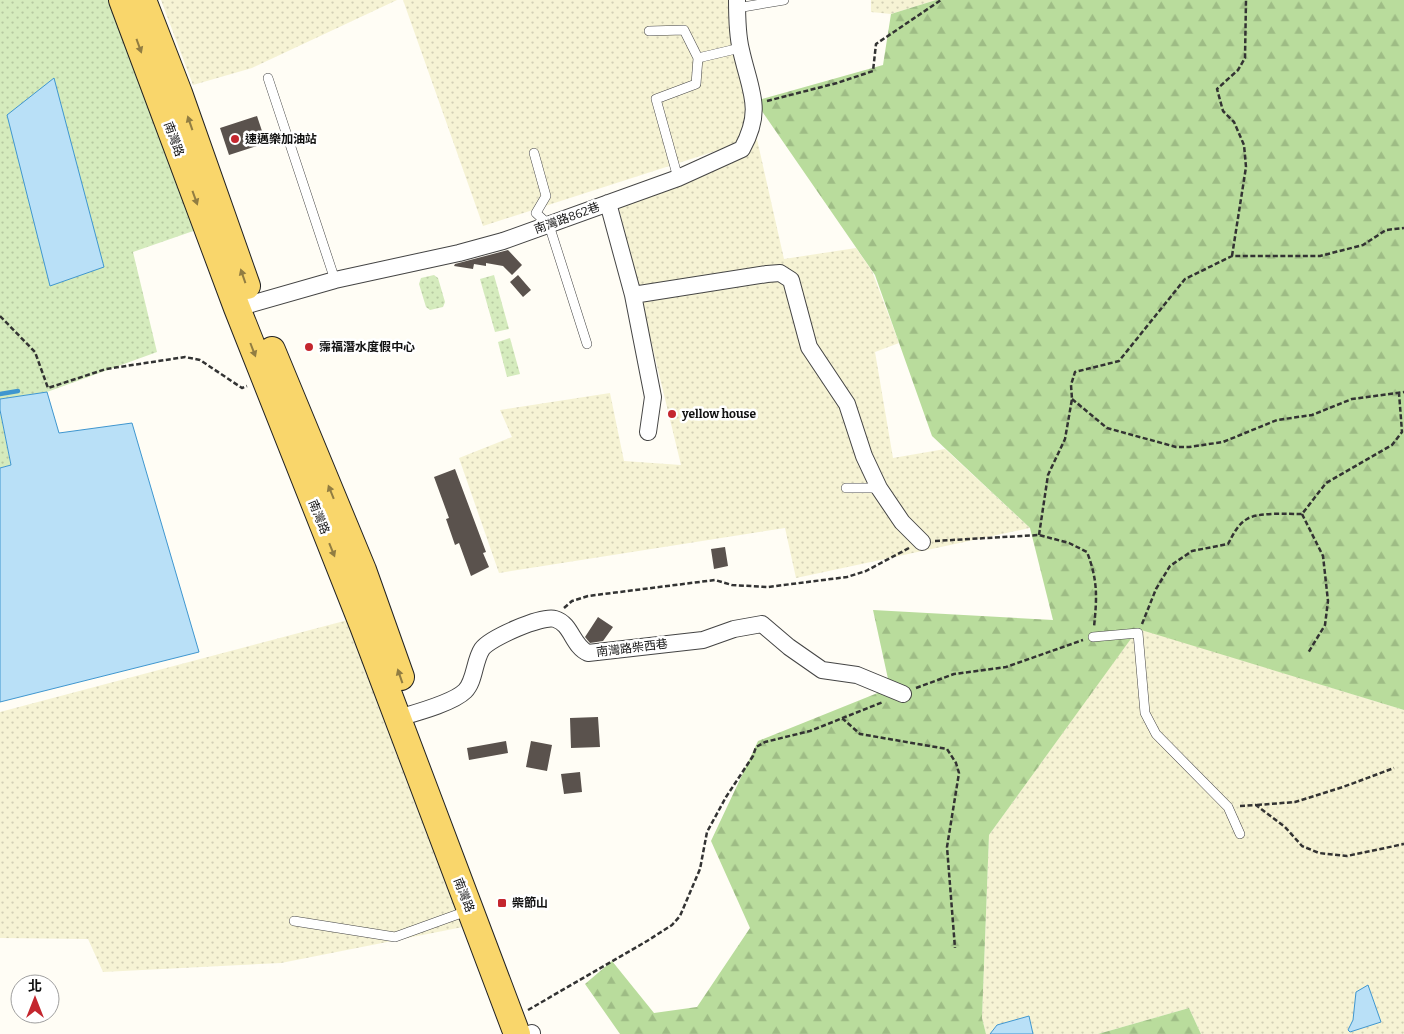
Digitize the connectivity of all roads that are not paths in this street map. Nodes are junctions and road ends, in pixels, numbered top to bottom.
1 (122, 0) edge
2 (142, 0) edge
3 (784, 0) edge
4 (737, 4) edge
5 (649, 31) dead end
6 (740, 48) junction
7 (698, 58) junction
8 (268, 78) dead end
9 (534, 153) dead end
10 (678, 178) junction
11 (608, 203) junction
12 (549, 225) junction
13 (335, 280) junction
14 (634, 295) junction
15 (245, 305) junction
16 (587, 344) dead end
17 (648, 432) dead end
18 (846, 488) dead end
19 (879, 488) junction
20 (922, 542) road end
21 (1092, 637) road end
22 (903, 694) road end
23 (406, 716) junction
24 (1240, 834) dead end
25 (470, 910) junction
26 (294, 920) dead end
27 (527, 1029) edge

1 -> 15 main road, 南灣路
15 -> 2 main road, 南灣路
3 - 4 lane
4 - 6 street, 南灣路862巷
5 - 7 lane
6 - 7 lane
6 - 10 street, 南灣路862巷
7 - 10 lane
8 - 13 lane
9 - 12 lane
10 - 11 street, 南灣路862巷
11 - 12 street, 南灣路862巷
11 - 14 street
12 - 13 street, 南灣路862巷
12 - 16 lane
13 - 15 street, 南灣路862巷
14 - 17 street
14 - 19 street
15 -> 23 main road, 南灣路
23 -> 15 main road, 南灣路
18 - 19 lane
19 - 20 street
21 - 24 lane
22 - 23 street, 南灣路柴西巷
23 - 25 main road, 南灣路
23 - 27 main road, 南灣路
25 - 26 lane
25 - 27 main road, 南灣路

